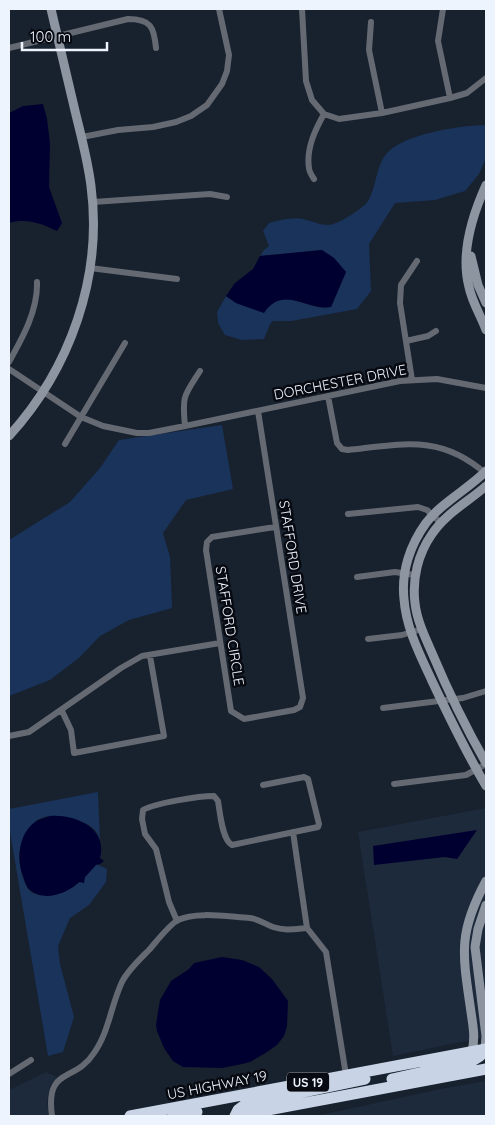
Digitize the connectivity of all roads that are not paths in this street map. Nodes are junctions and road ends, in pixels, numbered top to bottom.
1 (51, 9) edge
2 (219, 9) edge
3 (302, 9) edge
4 (444, 9) edge
5 (371, 22) dead end
6 (57, 36) junction
7 (9, 48) edge
8 (156, 48) dead end
9 (486, 78) edge
10 (450, 98) junction
11 (382, 113) junction
12 (324, 114) junction
13 (82, 137) junction
14 (314, 179) dead end
15 (486, 185) edge
16 (226, 197) dead end
17 (93, 202) junction
18 (469, 238) junction
19 (417, 262) dead end
20 (90, 268) junction
21 (177, 279) dead end
22 (37, 282) dead end
23 (486, 302) edge
24 (476, 306) junction
25 (486, 330) edge
26 (436, 331) dead end
27 (406, 341) junction
28 (126, 343) dead end
29 (9, 362) edge
30 (9, 368) edge
31 (200, 370) dead end
32 (412, 380) junction
33 (486, 388) edge
34 (43, 391) junction
35 (328, 396) junction
36 (258, 411) junction
37 (80, 417) junction
38 (185, 426) junction
39 (9, 436) edge
40 (65, 444) dead end
41 (486, 473) edge
42 (486, 486) edge
43 (348, 514) dead end
44 (433, 515) junction
45 (441, 522) junction
46 (276, 527) junction
47 (405, 572) junction
48 (415, 575) junction
49 (357, 577) dead end
50 (422, 629) junction
51 (411, 632) junction
52 (368, 639) dead end
53 (220, 644) junction
54 (150, 656) junction
55 (486, 691) edge
56 (453, 699) junction
57 (442, 701) junction
58 (300, 707) joint
59 (383, 708) dead end
60 (62, 710) junction
61 (9, 736) edge
62 (486, 764) edge
63 (476, 769) junction
64 (394, 784) dead end
65 (263, 785) dead end
66 (486, 786) edge
67 (293, 832) junction
68 (486, 881) edge
69 (486, 905) edge
70 (177, 921) junction
71 (307, 928) junction
72 (486, 1049) edge
73 (472, 1051) junction
74 (31, 1060) dead end
75 (486, 1069) edge
76 (375, 1070) junction
77 (9, 1074) edge
78 (346, 1075) junction
79 (365, 1091) junction
80 (228, 1098) junction
81 (52, 1116) edge
82 (130, 1116) edge
83 (174, 1116) edge
84 (235, 1116) edge

1 - 6 street
2 - 13 street
3 - 12 street
4 - 10 street
5 - 11 street
6 - 7 street
6 - 8 street
6 - 13 street
9 - 10 street
10 - 11 street
11 - 12 street
12 - 14 street
13 - 17 street
15 - 18 street
16 - 17 street
17 - 20 street
18 - 23 street
18 - 24 street
19 - 27 street
20 - 21 street
20 - 34 street
22 - 29 street
23 - 24 street
24 - 25 street
26 - 27 street
27 - 32 street
28 - 37 street
30 - 34 street, DORCHESTER DRIVE
31 - 38 street
32 - 33 street, DORCHESTER DRIVE
32 - 35 street, DORCHESTER DRIVE
34 - 37 street, DORCHESTER DRIVE
34 - 39 street
35 - 36 street, DORCHESTER DRIVE
35 - 41 street
36 - 38 street, DORCHESTER DRIVE
36 - 46 street, STAFFORD DRIVE
37 - 38 street, DORCHESTER DRIVE
37 - 40 street
41 - 44 street
42 - 45 street
43 - 44 street
44 - 45 street
44 - 47 street
45 - 48 street
46 - 53 street, STAFFORD CIRCLE
46 - 58 street, STAFFORD DRIVE
47 - 48 street
47 - 49 street
47 - 51 street
48 - 50 street
50 - 51 street
50 - 56 street
51 - 52 street
51 - 57 street
53 - 54 street
53 - 58 street, STAFFORD CIRCLE
54 - 60 street
54 - 60 street
55 - 56 street
56 - 57 street
56 - 62 street
57 - 59 street
57 - 63 street
60 - 61 street
62 - 63 street
63 - 64 street
63 - 66 street
65 - 67 street
67 - 70 street
67 - 71 street
68 - 73 street
69 - 72 street
70 - 71 street
70 - 81 street
71 - 78 street
72 - 73 highway, US HIGHWAY 19 / US 19
72 - 79 highway
73 - 76 highway, US HIGHWAY 19 / US 19
74 - 77 street
75 - 79 highway, US 19
76 - 78 highway, US HIGHWAY 19 / US 19
76 - 84 highway
78 - 80 highway, US HIGHWAY 19 / US 19
79 - 84 highway, US 19
80 - 82 highway, US HIGHWAY 19 / US 19
80 - 83 highway

